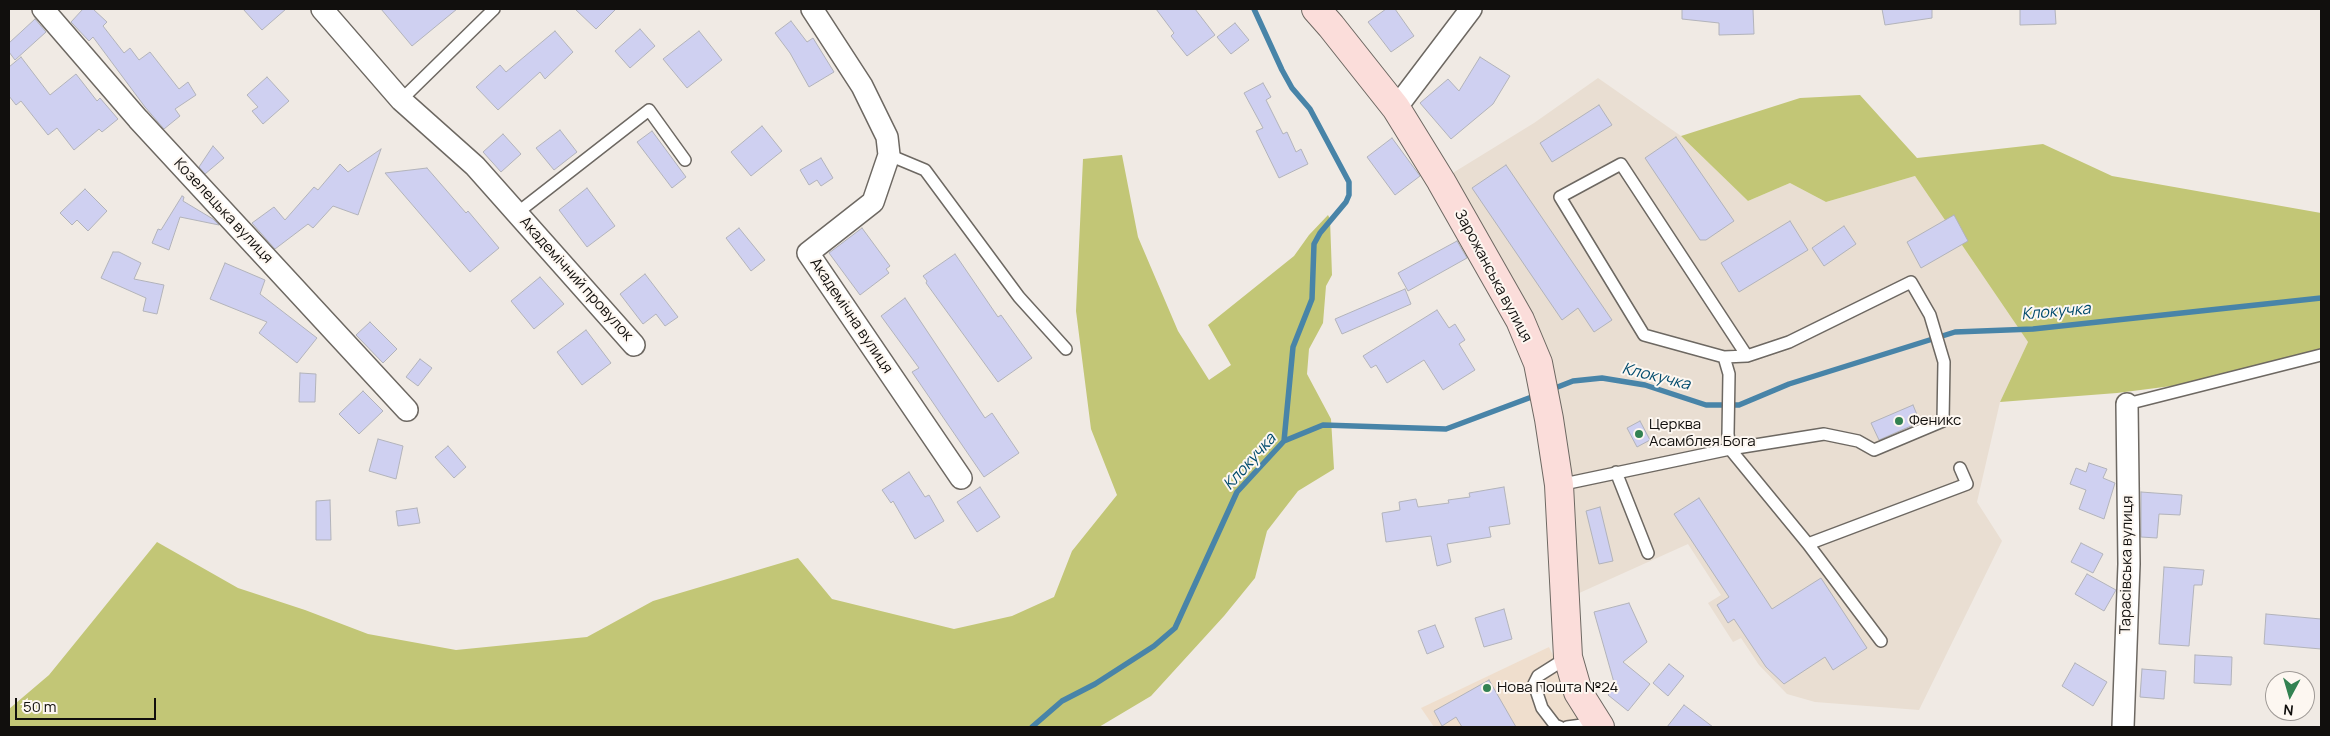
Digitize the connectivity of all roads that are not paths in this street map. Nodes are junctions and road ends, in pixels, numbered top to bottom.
1 (43, 9) edge
2 (322, 9) edge
3 (494, 9) edge
4 (812, 9) edge
5 (1316, 9) edge
6 (1471, 9) edge
7 (401, 100) junction
8 (1396, 108) junction
9 (888, 155) junction
10 (685, 160) dead end
11 (517, 213) junction
12 (634, 345) dead end
13 (1066, 349) dead end
14 (2321, 355) edge
15 (1747, 356) junction
16 (1724, 357) junction
17 (2127, 404) joint
18 (407, 410) dead end
19 (1730, 449) junction
20 (1960, 468) dead end
21 (1616, 472) junction
22 (961, 478) dead end
23 (1559, 485) junction
24 (1808, 544) junction
25 (1648, 553) dead end
26 (1881, 641) dead end
27 (1568, 657) junction
28 (1598, 725) edge
29 (1560, 727) edge
30 (1567, 727) edge
31 (2123, 727) edge

1 - 18 street, Козелецька вулиця
2 - 7 street, Академічний провулок
3 - 7 lane
4 - 9 street, Академічна вулиця
5 - 8 street, Зарожанська вулиця
6 - 8 street
7 - 11 street, Академічний провулок
8 - 23 street, Зарожанська вулиця
9 - 13 lane
9 - 22 street, Академічна вулиця
10 - 11 lane, Академічний провулок
11 - 12 street, Академічний провулок
14 - 17 lane
15 - 16 lane
15 - 16 lane
15 - 19 lane
16 - 19 lane
17 - 31 street, Тарасівська вулиця
19 - 21 lane
19 - 24 lane
20 - 24 lane
21 - 23 lane
21 - 25 lane
23 - 27 street, Зарожанська вулиця
24 - 26 lane
27 - 28 street, Зарожанська вулиця
27 - 29 lane
28 - 30 lane

